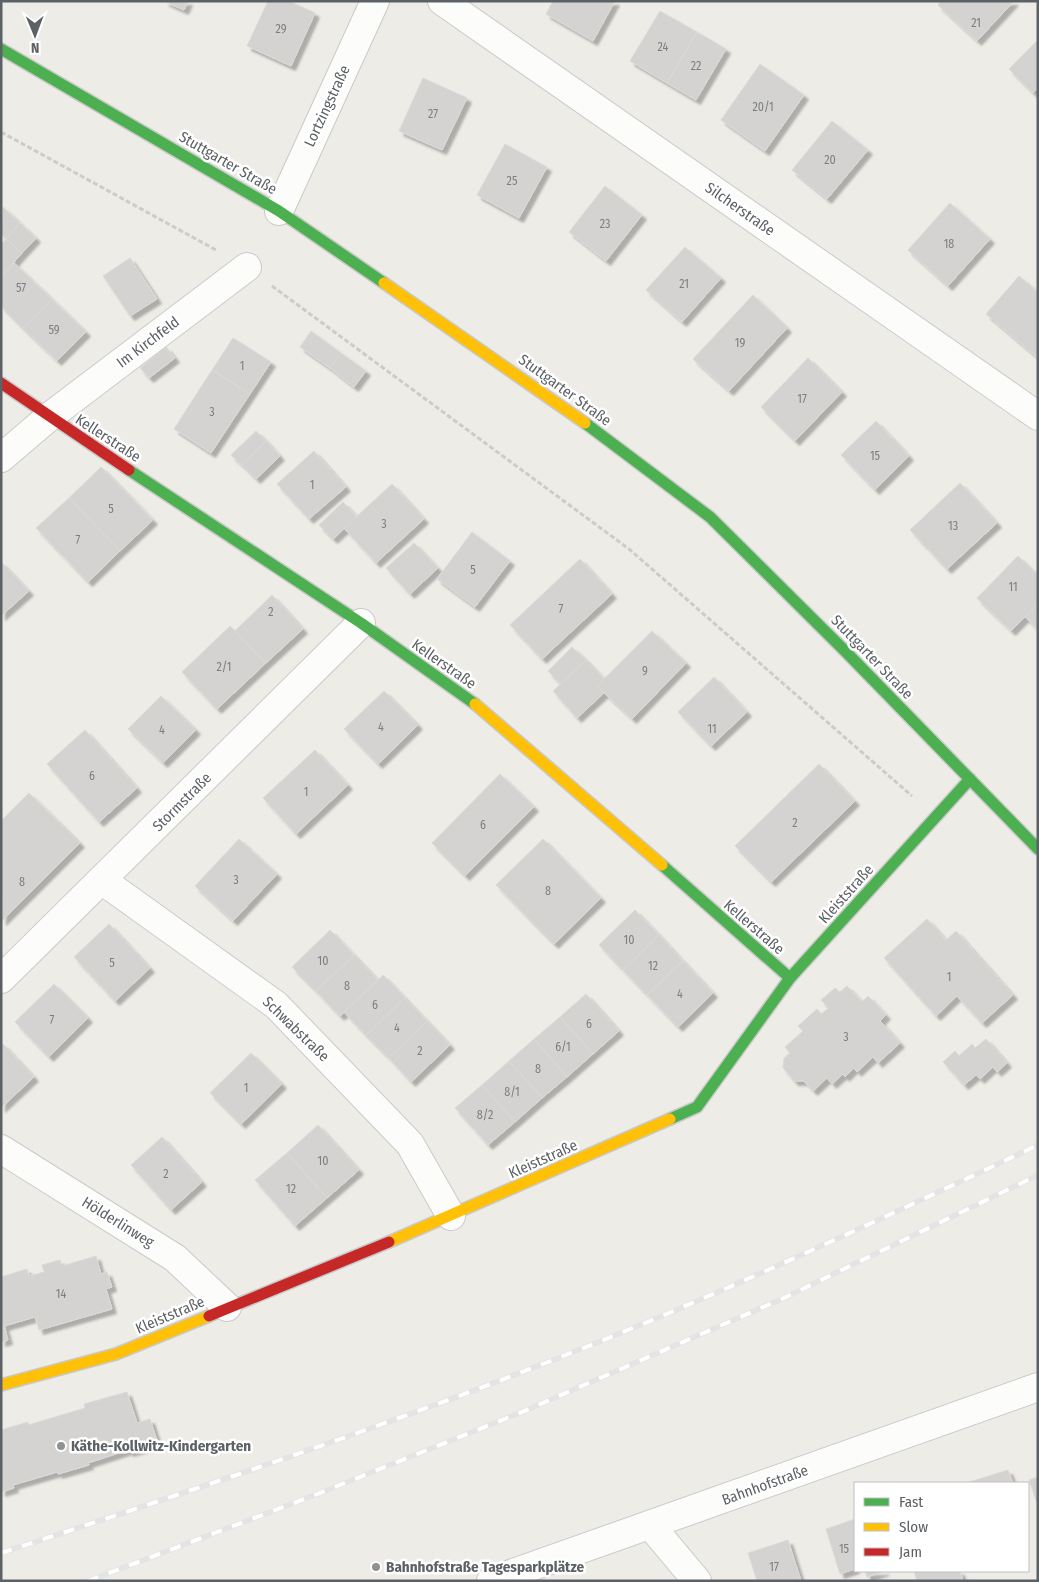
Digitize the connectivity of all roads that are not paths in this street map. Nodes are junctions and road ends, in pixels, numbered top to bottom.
1 (375, 1) edge
2 (442, 1) edge
3 (1, 48) edge
4 (279, 211) junction
5 (247, 267) road end
6 (1, 383) edge
7 (1038, 416) edge
8 (49, 417) junction
9 (1, 458) edge
10 (361, 623) junction
11 (970, 779) junction
12 (1038, 849) edge
13 (102, 881) junction
14 (790, 978) junction
15 (1, 979) edge
16 (1, 1149) edge
17 (451, 1216) junction
18 (227, 1307) junction
19 (1, 1385) edge
20 (1038, 1387) edge
21 (651, 1526) junction
22 (491, 1581) edge
23 (697, 1581) edge

1 - 4 street, Lortzingstraße
2 - 7 street, Silcherstraße
3 - 4 street, Stuttgarter Straße
4 - 11 street, Stuttgarter Straße
5 - 8 street, Im Kirchfeld
6 - 8 street
8 - 9 street, Im Kirchfeld
8 - 10 street, Kellerstraße
10 - 13 street, Stormstraße
10 - 14 street, Kellerstraße
11 - 12 street, Stuttgarter Straße
11 - 14 street, Kleiststraße
13 - 15 street, Stormstraße
13 - 17 street, Schwabstraße
14 - 17 street, Kleiststraße
16 - 18 street, Hölderlinweg
17 - 18 street, Kleiststraße
18 - 19 street, Kleiststraße
20 - 21 street, Bahnhofstraße
21 - 22 street, Bahnhofstraße
21 - 23 street

